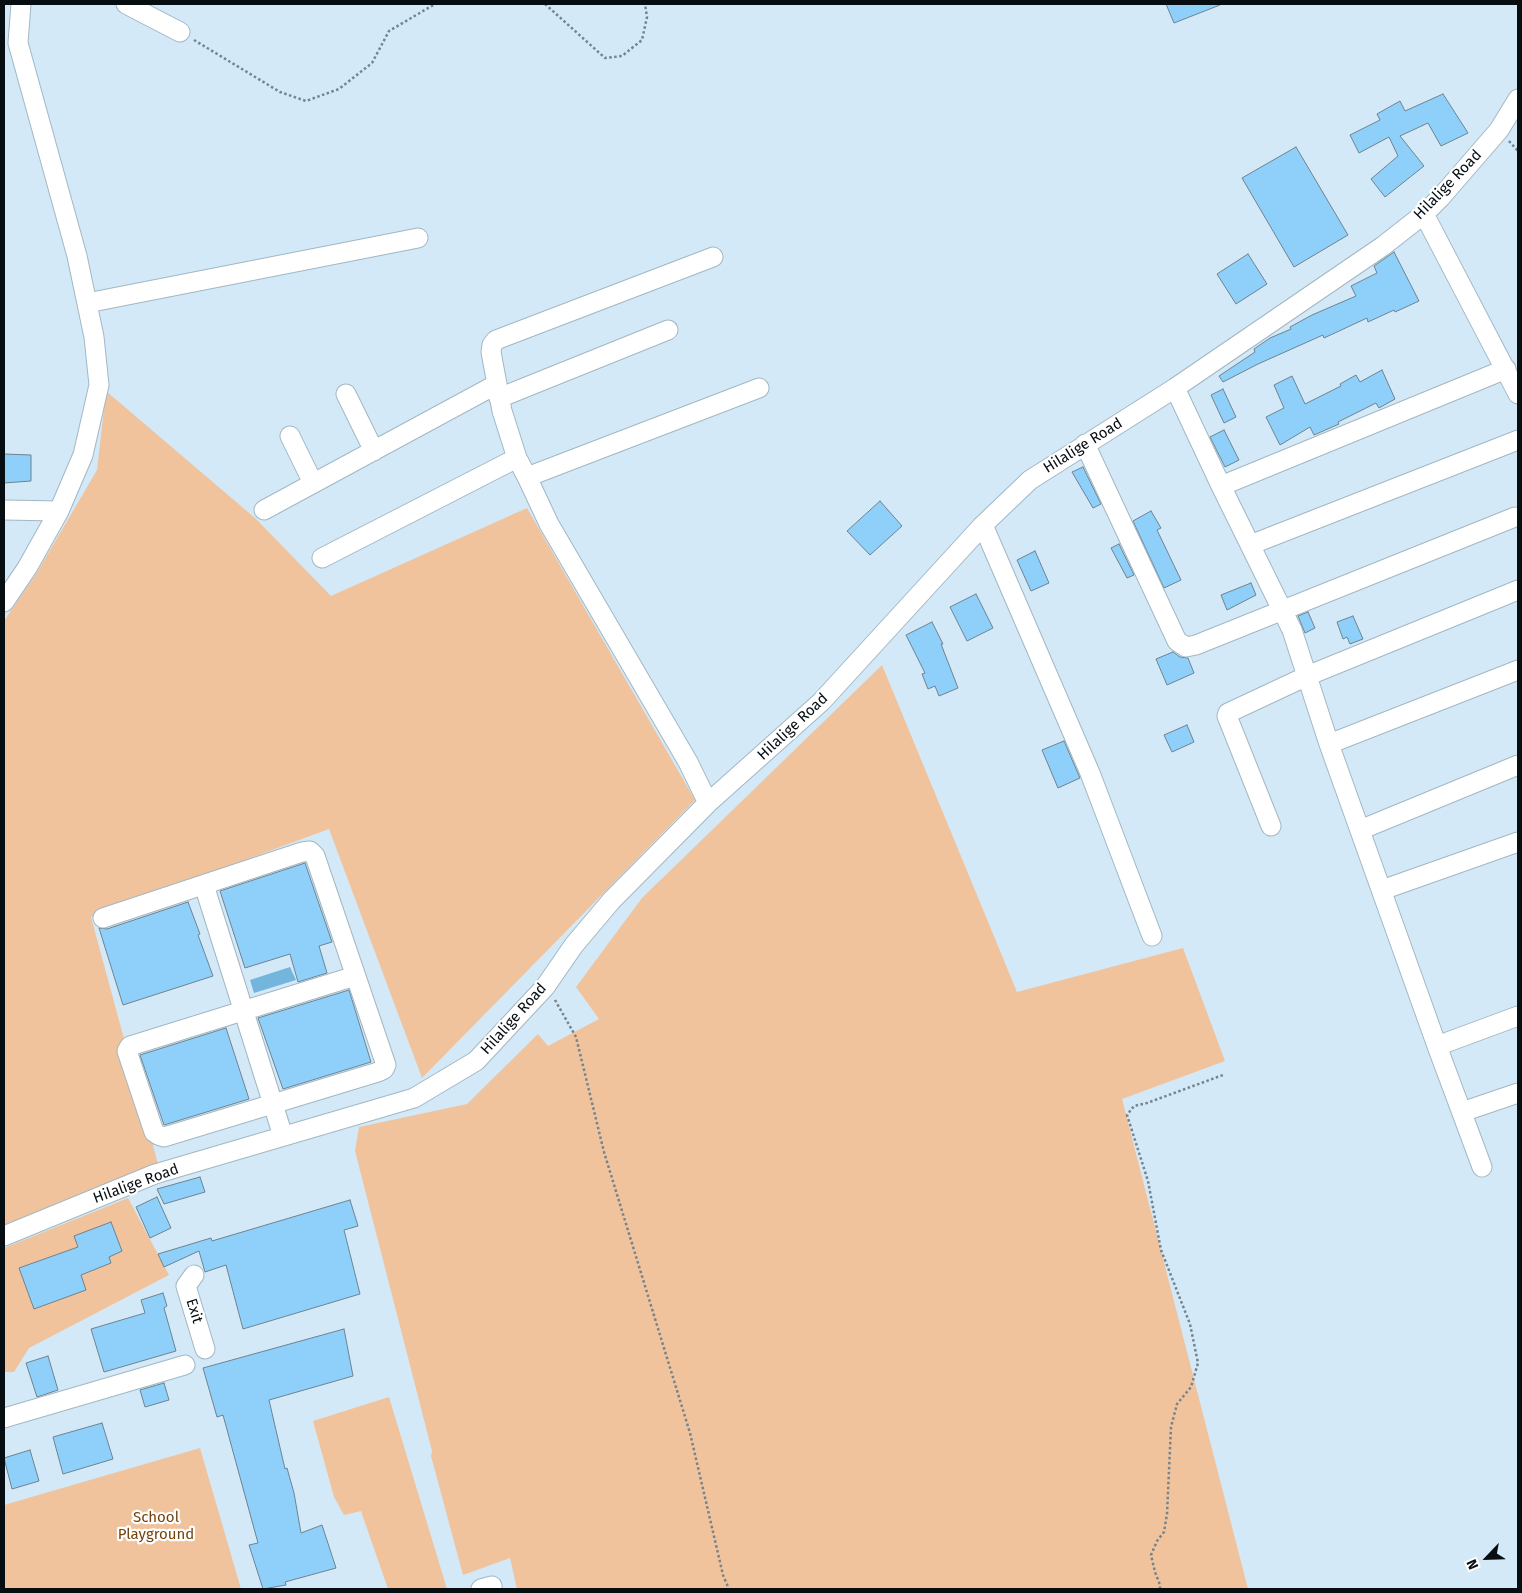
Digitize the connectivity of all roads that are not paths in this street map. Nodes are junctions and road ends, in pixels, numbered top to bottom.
1 (21, 4) edge
2 (126, 4) edge
3 (180, 32) road end
4 (11, 44) edge
5 (1518, 99) edge
6 (1424, 214) junction
7 (418, 238) dead end
8 (714, 257) dead end
9 (87, 303) junction
10 (668, 330) dead end
11 (1506, 369) junction
12 (759, 388) dead end
13 (1175, 388) junction
14 (498, 391) junction
15 (346, 394) dead end
16 (1518, 394) edge
17 (290, 436) dead end
18 (1518, 440) edge
19 (1085, 444) junction
20 (374, 451) junction
21 (517, 458) junction
22 (527, 477) junction
23 (313, 483) junction
24 (1221, 486) junction
25 (4, 510) edge
26 (59, 510) junction
27 (264, 510) dead end
28 (1515, 517) dead end
29 (983, 525) junction
30 (1250, 545) junction
31 (322, 558) dead end
32 (1518, 590) edge
33 (1494, 600) junction
34 (4, 602) edge
35 (1518, 606) edge
36 (1282, 610) junction
37 (1518, 670) edge
38 (1307, 676) junction
39 (1329, 744) junction
40 (1518, 765) edge
41 (708, 803) junction
42 (1272, 826) dead end
43 (1360, 830) junction
44 (1518, 842) edge
45 (204, 885) junction
46 (1382, 890) junction
47 (103, 918) dead end
48 (1152, 936) dead end
49 (355, 976) junction
50 (243, 1010) junction
51 (1518, 1016) edge
52 (1437, 1046) junction
53 (1518, 1093) edge
54 (273, 1104) junction
55 (1462, 1112) junction
56 (283, 1136) junction
57 (1482, 1167) dead end
58 (4, 1236) edge
59 (194, 1275) dead end
60 (205, 1349) dead end
61 (185, 1365) dead end
62 (4, 1418) edge
63 (481, 1589) edge
64 (492, 1589) edge

1 - 4 street
2 - 3 street
4 - 9 street
5 - 6 street, Hilalige Road
6 - 11 street
6 - 13 street, Hilalige Road
7 - 9 street
8 - 14 street
9 - 26 street
10 - 14 street
11 - 16 street
11 - 24 street
12 - 22 street
13 - 19 street, Hilalige Road
13 - 24 street
14 - 20 street
14 - 21 street
15 - 20 street
17 - 23 street
18 - 30 street
19 - 29 street, Hilalige Road
19 - 36 street
20 - 23 street
21 - 22 street
21 - 31 street
22 - 41 street
23 - 27 street
24 - 30 street
25 - 26 street
26 - 34 street
28 - 36 street
29 - 41 street, Hilalige Road
29 - 48 street
30 - 36 street
32 - 33 street
33 - 35 street
33 - 38 street
36 - 38 street
37 - 39 street
38 - 39 street
38 - 42 street
39 - 43 street
40 - 43 street
41 - 56 street, Hilalige Road
43 - 46 street
44 - 46 street
45 - 47 street
45 - 49 street
45 - 50 street
46 - 52 street
49 - 50 street
49 - 54 street
50 - 54 street
50 - 54 street
51 - 52 street
52 - 55 street
53 - 55 street
54 - 56 street
55 - 57 street
56 - 58 street, Hilalige Road
59 - 60 street, Exit
61 - 62 street
63 - 64 street

